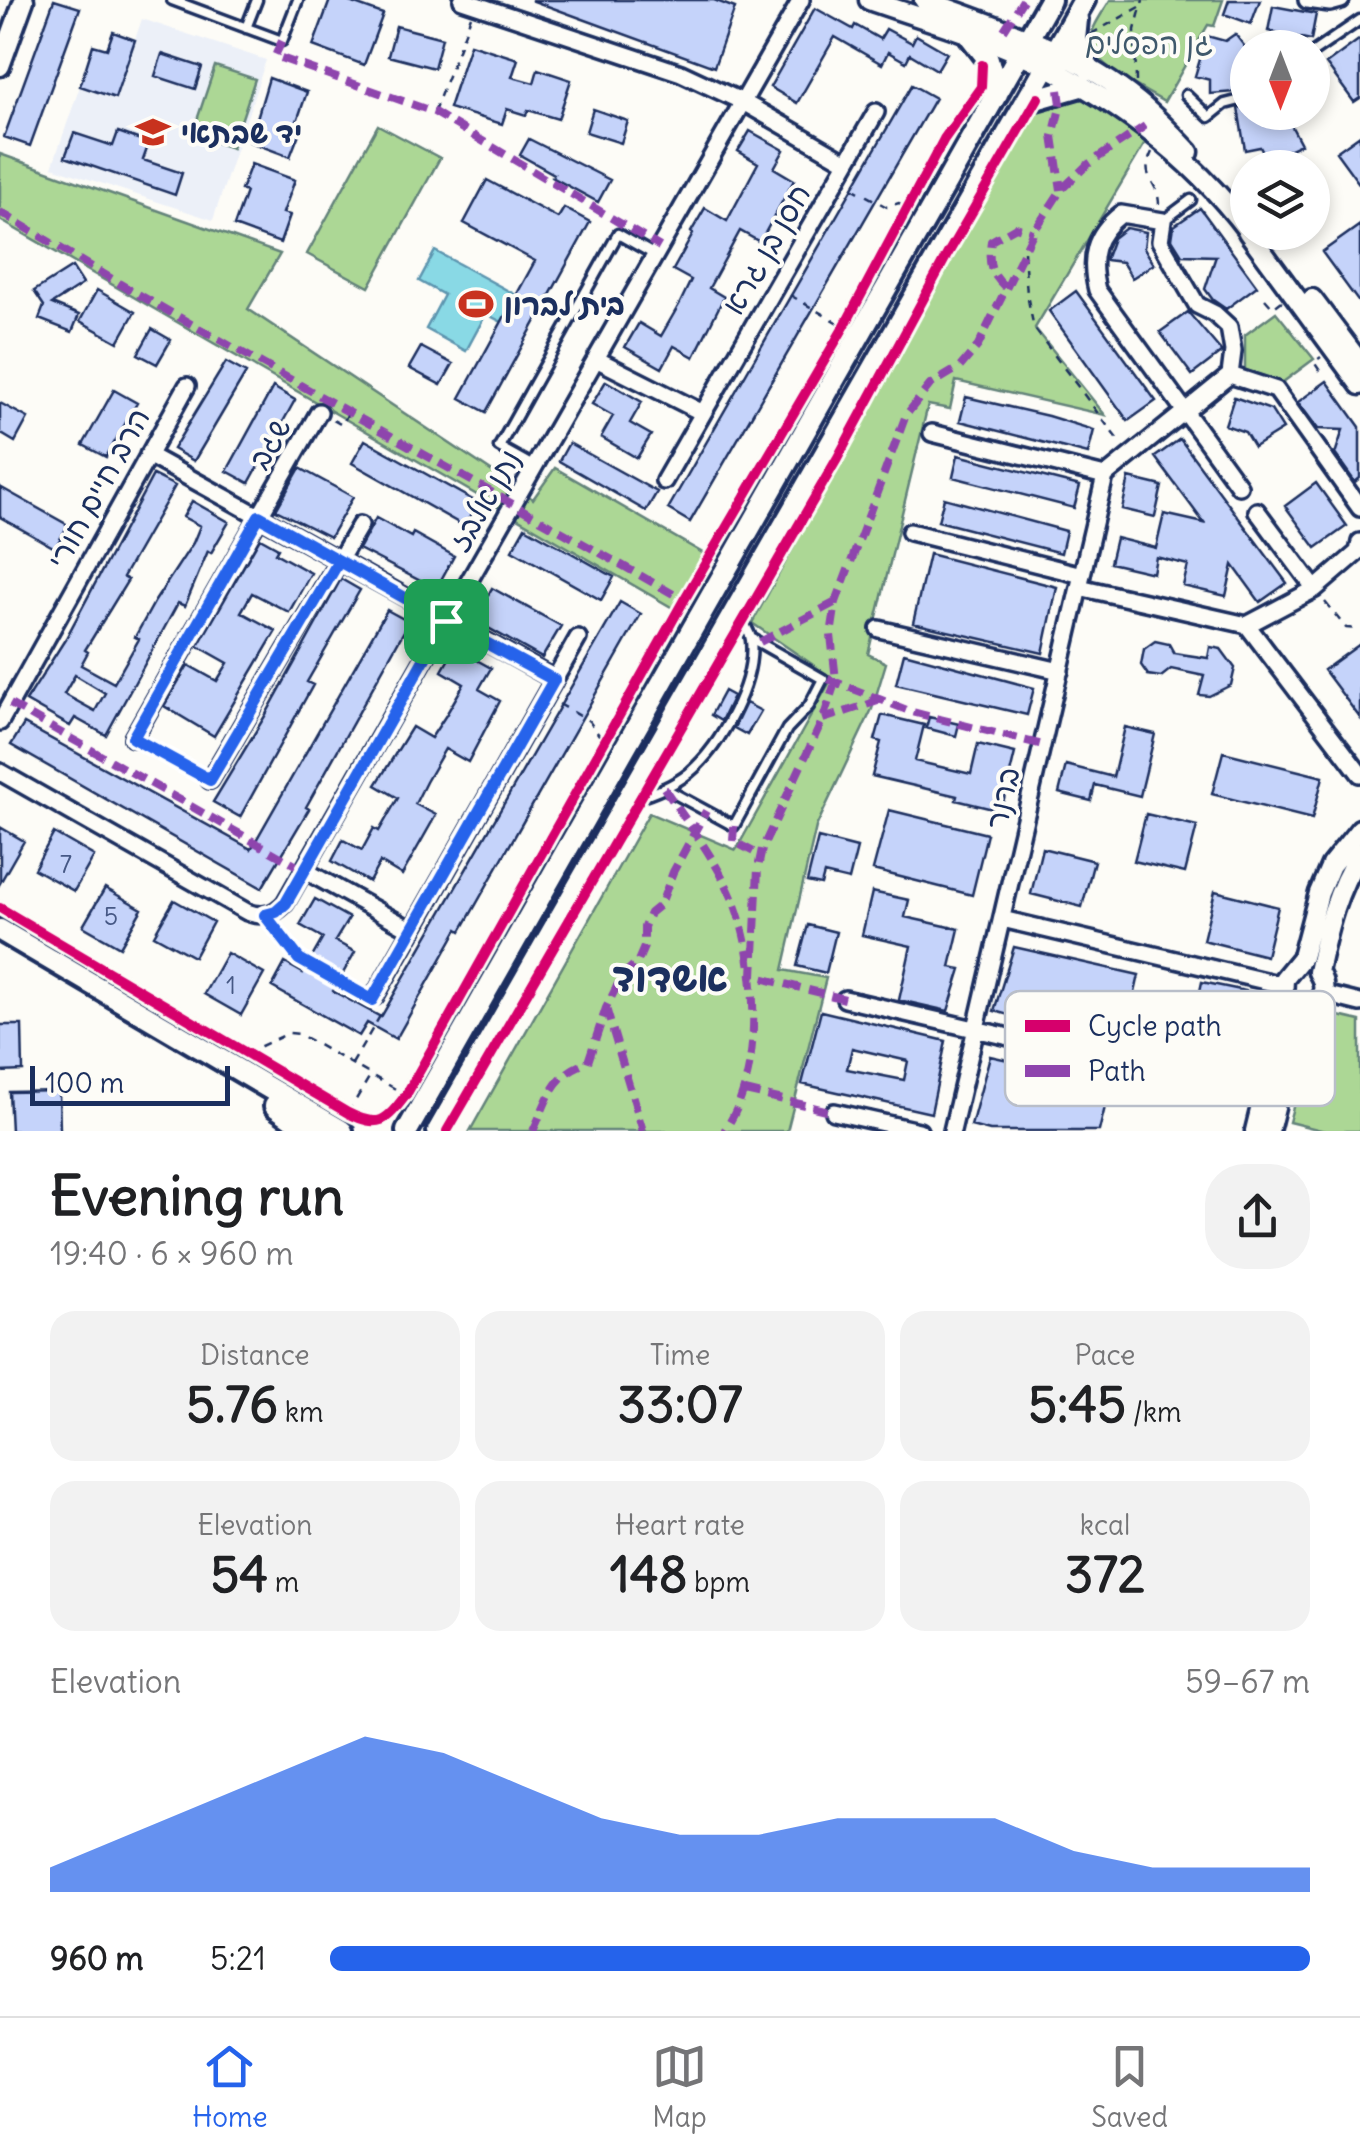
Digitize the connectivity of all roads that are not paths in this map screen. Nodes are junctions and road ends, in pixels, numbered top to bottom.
1 (24, 0) edge
2 (172, 0) edge
3 (257, 0) edge
4 (298, 0) edge
5 (801, 0) edge
6 (869, 0) edge
7 (924, 0) edge
8 (1050, 0) edge
9 (1307, 0) edge
10 (1341, 0) edge
11 (469, 2) edge
12 (1083, 18) edge
13 (1360, 20) edge
14 (246, 28) junction
15 (970, 36) junction
16 (1330, 41) edge
17 (1024, 46) junction
18 (1052, 61) junction
19 (0, 66) edge
20 (1085, 78) junction
21 (998, 94) junction
22 (1186, 95) dead end
23 (1028, 101) junction
24 (742, 102) junction
25 (1230, 103) edge
26 (876, 112) dead end
27 (848, 162) junction
28 (1230, 195) edge
29 (1191, 200) dead end
30 (1230, 207) edge
31 (1160, 220) junction
32 (1261, 250) edge
33 (1275, 250) edge
34 (656, 255) junction
35 (596, 359) junction
36 (1360, 363) edge
37 (1230, 374) junction
38 (1360, 384) edge
39 (186, 386) dead end
40 (318, 412) road end
41 (703, 413) junction
42 (1186, 414) junction
43 (932, 433) dead end
44 (148, 455) junction
45 (534, 467) junction
46 (1105, 476) junction
47 (664, 481) dead end
48 (1239, 486) dead end
49 (1360, 508) edge
50 (1257, 511) dead end
51 (259, 516) junction
52 (360, 526) dead end
53 (910, 532) dead end
54 (1360, 542) edge
55 (339, 561) junction
56 (1081, 581) junction
57 (1314, 589) junction
58 (734, 612) junction
59 (446, 621) junction
60 (1247, 626) junction
61 (878, 629) dead end
62 (578, 638) dead end
63 (751, 638) junction
64 (1060, 671) junction
65 (554, 680) junction
66 (0, 722) edge
67 (133, 738) joint
68 (0, 772) edge
69 (1360, 774) edge
70 (210, 780) joint
71 (664, 788) junction
72 (628, 801) junction
73 (1360, 829) edge
74 (1360, 853) edge
75 (304, 870) junction
76 (1002, 920) junction
77 (0, 930) edge
78 (412, 930) junction
79 (0, 939) edge
80 (1296, 968) junction
81 (1318, 972) junction
82 (1283, 991) joint
83 (1324, 991) edge
84 (375, 996) road end
85 (1335, 997) edge
86 (844, 999) dead end
87 (1360, 1003) edge
88 (976, 1030) junction
89 (1005, 1037) edge
90 (1261, 1106) edge
91 (1276, 1106) edge
92 (834, 1112) dead end
93 (345, 1122) edge
94 (406, 1130) edge
95 (310, 1131) edge
96 (439, 1131) edge
97 (919, 1131) edge
98 (952, 1131) edge
99 (1255, 1131) edge
100 (1270, 1131) edge

1 - 19 street
2 - 14 lane
3 - 14 lane
4 - 14 lane
5 - 24 street, נתן אלבז
6 - 15 street
7 - 17 street
8 - 17 main road
9 - 10 street
11 - 24 street
12 - 18 main road
12 - 20 main road
13 - 16 lane
15 - 17 street
15 - 21 main road
17 - 18 street
17 - 21 main road
18 - 20 street
18 - 23 main road
20 - 23 main road
20 - 28 street
20 - 30 street
21 - 94 main road
22 - 25 lane
23 - 58 main road
24 - 27 street
24 - 34 street, נתן אלבז
26 - 27 street, חסן בן גרא
27 - 41 street, חסן בן גרא
29 - 31 lane
31 - 37 street
31 - 42 street
32 - 38 street
33 - 36 street
34 - 35 street, נתן אלבז
34 - 45 lane
35 - 41 street
35 - 45 street, נתן אלבז
37 - 42 street
37 - 49 street
39 - 44 street, הרב חיים חורי
40 - 51 street, שגב
41 - 47 street, חסן בן גרא
42 - 46 street
42 - 48 street
43 - 46 street
44 - 51 street
44 - 66 street, הרב חיים חורי
45 - 59 street, נתן אלבז
46 - 56 street, ברנר
50 - 57 street
51 - 55 street
51 - 67 street, שגב
52 - 55 street
53 - 56 street
54 - 57 street
55 - 59 street
55 - 70 street
56 - 60 street
56 - 64 street, ברנר
57 - 60 street
58 - 63 lane
58 - 72 main road
59 - 65 street
59 - 75 street, נתן אלבז
60 - 69 street
61 - 64 street
62 - 65 street
63 - 71 lane
63 - 71 lane
64 - 76 street, ברנר
65 - 78 street
67 - 70 lane, שגב
68 - 75 street, נתן אלבז
71 - 72 lane
72 - 96 main road
73 - 80 street
74 - 81 street
75 - 78 street
76 - 82 street
76 - 88 street, ברנר
77 - 93 main road
78 - 84 street
79 - 95 main road
80 - 81 street
80 - 82 street
81 - 83 street
85 - 87 street
86 - 88 street
88 - 89 street
88 - 98 street, ברנר
90 - 99 street
91 - 100 street
92 - 97 street

